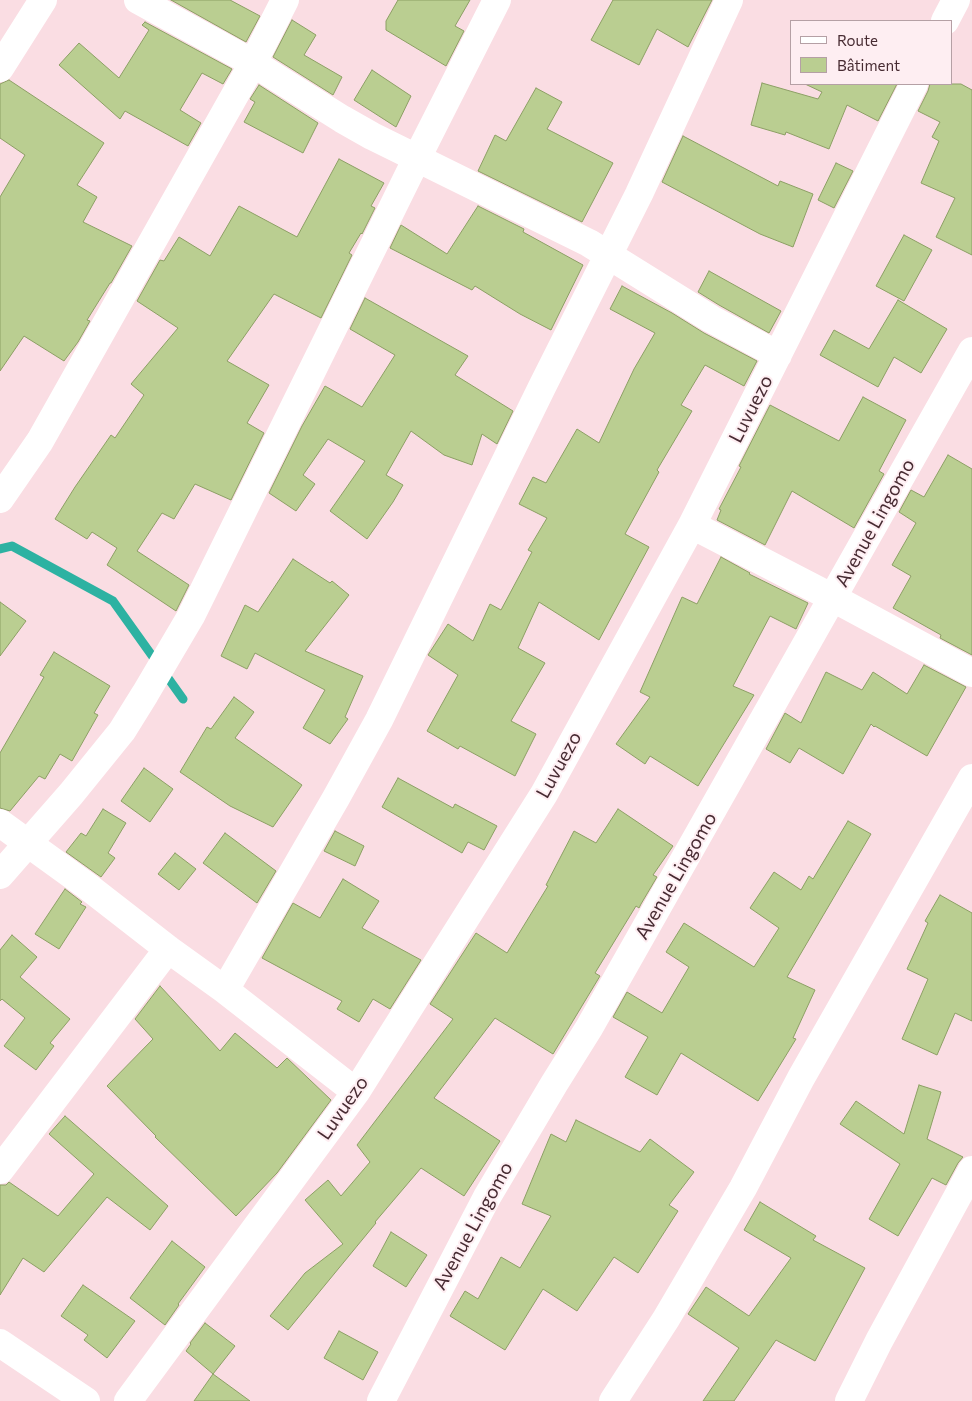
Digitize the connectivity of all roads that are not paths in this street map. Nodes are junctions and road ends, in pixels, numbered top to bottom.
1 (43, 0) edge
2 (138, 0) edge
3 (285, 0) edge
4 (496, 0) edge
5 (728, 0) edge
6 (956, 0) edge
7 (946, 20) edge
8 (253, 63) junction
9 (0, 68) edge
10 (913, 85) edge
11 (417, 158) junction
12 (608, 255) junction
13 (972, 351) edge
14 (778, 355) junction
15 (0, 499) edge
16 (692, 524) junction
17 (833, 598) junction
18 (972, 673) edge
19 (972, 778) edge
20 (0, 823) edge
21 (28, 842) junction
22 (0, 875) edge
23 (168, 949) junction
24 (225, 990) junction
25 (356, 1092) junction
26 (0, 1170) edge
27 (972, 1170) edge
28 (0, 1343) edge
29 (86, 1401) edge
30 (128, 1401) edge
31 (381, 1401) edge
32 (612, 1401) edge
33 (849, 1401) edge

1 - 9 street
2 - 8 street
3 - 8 street
4 - 11 street
5 - 12 street
6 - 7 street
8 - 11 street
8 - 15 street
10 - 14 street, Luvuezo
11 - 12 street
11 - 21 street
12 - 14 street
12 - 24 street
13 - 17 street, Avenue Lingomo
14 - 16 street, Luvuezo
16 - 17 street
16 - 25 street, Luvuezo
17 - 18 street
17 - 31 street, Avenue Lingomo
19 - 32 street
20 - 21 street
21 - 22 street
21 - 23 street
23 - 24 street
23 - 26 street
24 - 25 street
25 - 30 street, Luvuezo
27 - 33 street
28 - 29 street

